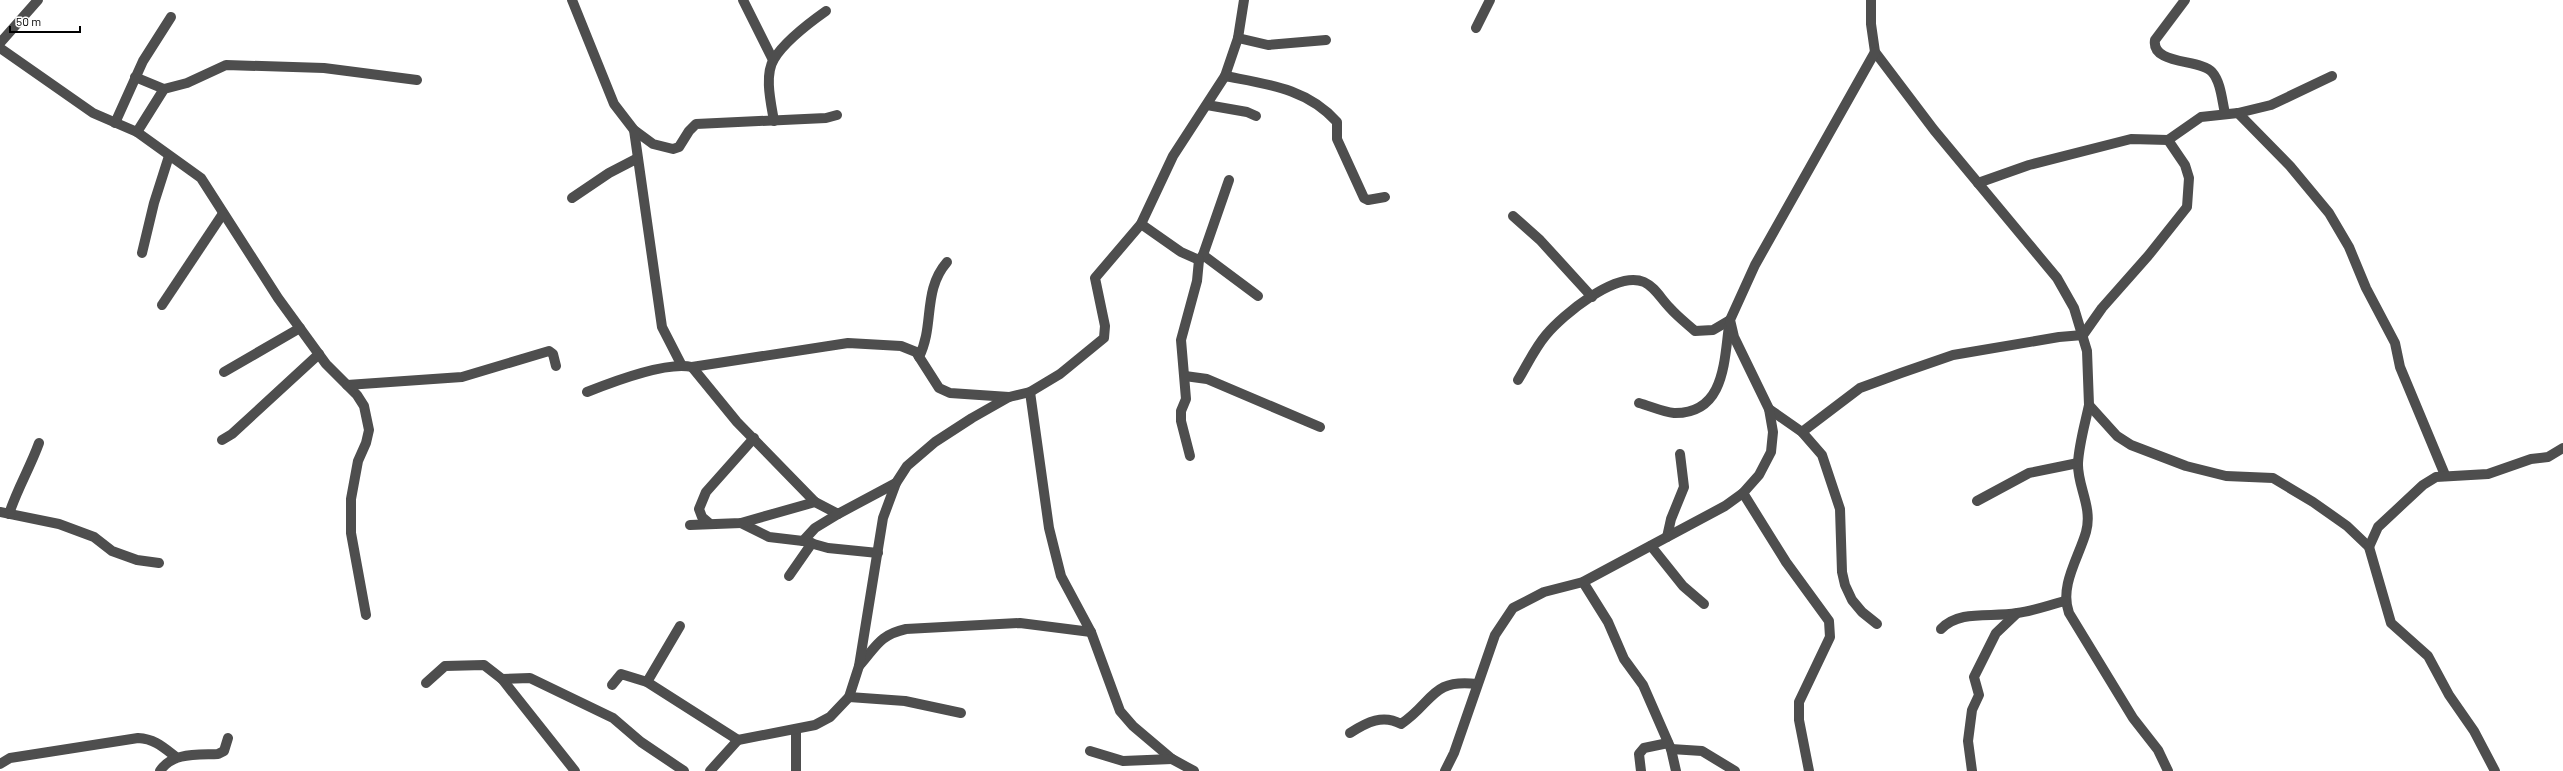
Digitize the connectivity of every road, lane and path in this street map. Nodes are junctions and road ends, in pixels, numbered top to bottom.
1 (38, 0) edge
2 (572, 0) edge
3 (743, 0) edge
4 (1242, 0) edge
5 (1490, 0) edge
6 (1871, 0) edge
7 (2184, 0) edge
8 (826, 11) dead end
9 (171, 17) dead end
10 (1476, 28) dead end
11 (1238, 38) junction
12 (1326, 40) dead end
13 (0, 43) edge
14 (0, 48) edge
15 (1875, 52) junction
16 (773, 60) junction
17 (1225, 76) junction
18 (2332, 76) dead end
19 (135, 77) junction
20 (417, 80) dead end
21 (164, 89) junction
22 (1207, 105) junction
23 (2225, 113) junction
24 (2238, 113) junction
25 (837, 115) dead end
26 (1256, 116) dead end
27 (774, 121) junction
28 (115, 123) junction
29 (634, 130) junction
30 (137, 132) junction
31 (2168, 140) junction
32 (169, 156) junction
33 (636, 159) junction
34 (1229, 180) dead end
35 (1978, 183) junction
36 (1385, 197) dead end
37 (572, 198) dead end
38 (222, 215) junction
39 (1513, 216) dead end
40 (1141, 224) junction
41 (142, 253) dead end
42 (1201, 258) junction
43 (947, 262) dead end
44 (1258, 296) dead end
45 (1592, 297) junction
46 (162, 305) dead end
47 (1730, 320) junction
48 (300, 328) junction
49 (2083, 335) junction
50 (319, 354) junction
51 (919, 357) junction
52 (681, 364) junction
53 (556, 366) dead end
54 (692, 367) junction
55 (224, 372) dead end
56 (1185, 376) junction
57 (1518, 380) dead end
58 (347, 385) junction
59 (587, 392) dead end
60 (1030, 392) junction
61 (1009, 397) junction
62 (1639, 403) dead end
63 (2088, 405) junction
64 (1769, 409) junction
65 (1320, 427) dead end
66 (1802, 432) junction
67 (754, 438) junction
68 (222, 440) dead end
69 (39, 443) dead end
70 (2563, 448) edge
71 (1680, 454) dead end
72 (1190, 456) dead end
73 (2078, 464) junction
74 (2445, 475) junction
75 (896, 483) junction
76 (1743, 494) junction
77 (1977, 501) dead end
78 (814, 502) junction
79 (5, 513) edge
80 (838, 514) junction
81 (709, 523) junction
82 (741, 523) junction
83 (690, 525) dead end
84 (1667, 537) junction
85 (807, 542) junction
86 (1651, 546) junction
87 (2368, 547) junction
88 (878, 553) junction
89 (159, 563) dead end
90 (788, 576) dead end
91 (1583, 582) junction
92 (2065, 602) junction
93 (1704, 604) dead end
94 (2016, 614) junction
95 (366, 615) dead end
96 (1877, 624) dead end
97 (680, 626) dead end
98 (1941, 629) dead end
99 (1091, 632) junction
100 (859, 666) junction
101 (502, 678) junction
102 (647, 682) junction
103 (426, 683) dead end
104 (1477, 684) junction
105 (612, 685) dead end
106 (848, 697) junction
107 (961, 713) dead end
108 (796, 729) junction
109 (1350, 733) dead end
110 (228, 738) dead end
111 (738, 740) junction
112 (1670, 746) junction
113 (1090, 751) dead end
114 (176, 757) junction
115 (1172, 759) junction
116 (0, 764) edge
117 (160, 771) edge
118 (575, 771) edge
119 (684, 771) edge
120 (710, 771) edge
121 (796, 771) edge
122 (1194, 771) edge
123 (1445, 771) edge
124 (1641, 771) edge
125 (1676, 771) edge
126 (1735, 771) edge
127 (1809, 771) edge
128 (1972, 771) edge
129 (2168, 771) edge
130 (2495, 771) edge

1 - 13 street
2 - 29 street
3 - 16 street
4 - 11 street
5 - 10 street
6 - 15 street
7 - 23 street
8 - 16 street
9 - 19 street
11 - 12 street
11 - 17 street
14 - 28 street
15 - 35 street
15 - 47 street
16 - 27 street
17 - 22 street
17 - 36 street
18 - 24 street
19 - 21 street
19 - 28 street
20 - 21 street
21 - 30 street
22 - 26 street
22 - 40 street
23 - 24 street
23 - 31 street
24 - 74 street
25 - 27 street
27 - 29 street
28 - 30 street
29 - 33 street
30 - 32 street
31 - 35 street
31 - 49 street
32 - 38 street
32 - 41 street
33 - 37 street
33 - 52 street
34 - 42 street
35 - 49 street
38 - 46 street
38 - 48 street
39 - 45 street
40 - 42 street
40 - 60 street
42 - 44 street
42 - 56 street
43 - 51 street
45 - 47 street
45 - 57 street
47 - 62 street
47 - 64 street
48 - 50 street
48 - 55 street
49 - 63 street
49 - 66 street
50 - 58 street
50 - 68 street
51 - 54 street
51 - 61 street
52 - 54 street
52 - 59 street
53 - 58 street
54 - 67 street
56 - 65 street
56 - 72 street
58 - 95 street
60 - 61 street
60 - 99 street
61 - 75 street
63 - 73 street
63 - 87 street
64 - 66 street
64 - 76 street
66 - 96 street
67 - 78 street
67 - 81 street
69 - 79 street
70 - 74 street
71 - 84 street
73 - 77 street
73 - 92 street
74 - 87 street
75 - 80 street
75 - 88 street
76 - 84 street
76 - 127 street
78 - 80 street
78 - 82 street
79 - 89 street
80 - 85 street
81 - 82 street
81 - 83 street
82 - 85 street
84 - 86 street
85 - 88 street
85 - 90 street
86 - 91 street
86 - 93 street
87 - 130 street
88 - 100 street
91 - 104 street
91 - 112 street
92 - 94 street
92 - 129 street
94 - 98 street
94 - 128 street
97 - 102 street
99 - 100 street
99 - 115 street
100 - 106 street
101 - 103 street
101 - 118 street
101 - 119 street
102 - 105 street
102 - 111 street
104 - 109 street
104 - 123 street
106 - 107 street
106 - 108 street
108 - 111 street
108 - 121 street
110 - 114 street
111 - 120 street
112 - 124 street
112 - 125 street
112 - 126 street
113 - 115 street
114 - 116 street
114 - 117 street
115 - 122 street

